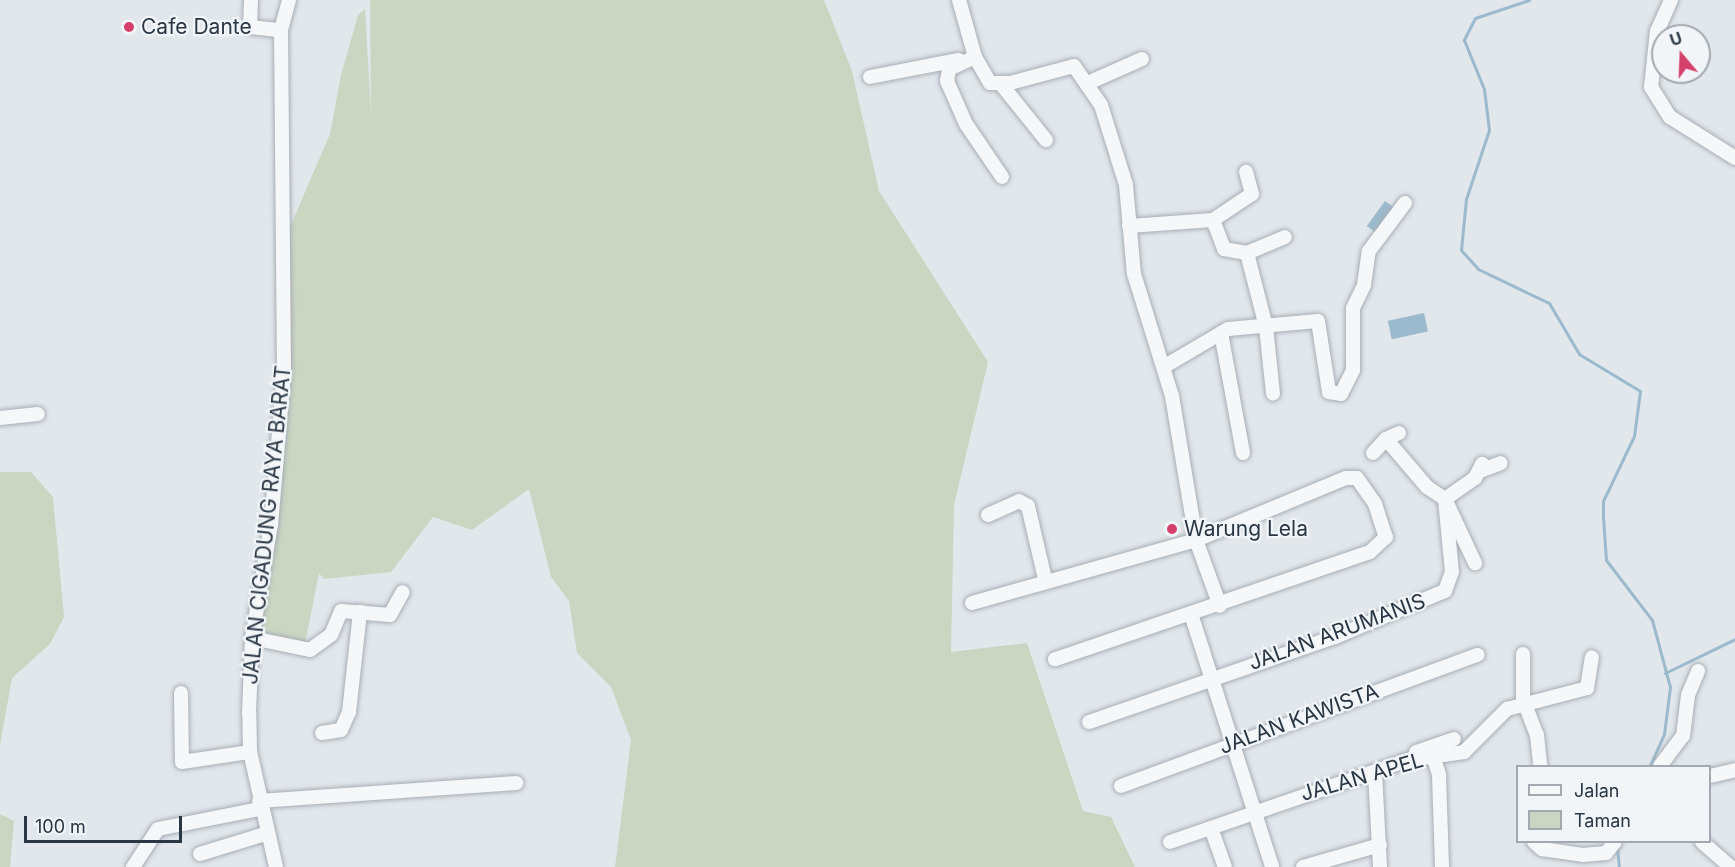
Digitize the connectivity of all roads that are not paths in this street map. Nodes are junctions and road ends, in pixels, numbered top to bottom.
1 (250, 0) edge
2 (289, 0) edge
3 (959, 0) edge
4 (1671, 0) edge
5 (281, 30) junction
6 (974, 54) junction
7 (1142, 59) dead end
8 (870, 78) dead end
9 (1088, 83) junction
10 (1001, 84) junction
11 (1046, 140) dead end
12 (1735, 158) edge
13 (1246, 172) dead end
14 (1002, 177) dead end
15 (1405, 203) dead end
16 (1213, 220) junction
17 (1129, 226) junction
18 (1285, 237) dead end
19 (1247, 253) junction
20 (1266, 327) junction
21 (1221, 333) junction
22 (1165, 366) junction
23 (1274, 394) dead end
24 (38, 414) dead end
25 (0, 418) edge
26 (1243, 453) dead end
27 (1373, 453) dead end
28 (1501, 463) dead end
29 (1445, 500) junction
30 (988, 515) dead end
31 (1196, 540) junction
32 (1475, 563) dead end
33 (1045, 579) junction
34 (402, 592) dead end
35 (972, 603) dead end
36 (1220, 606) junction
37 (360, 612) junction
38 (1191, 614) junction
39 (252, 638) junction
40 (1523, 654) dead end
41 (1478, 655) dead end
42 (1592, 657) dead end
43 (1055, 659) dead end
44 (1698, 671) dead end
45 (1211, 677) junction
46 (181, 693) dead end
47 (1525, 706) junction
48 (1089, 722) dead end
49 (322, 733) dead end
50 (1454, 739) dead end
51 (1232, 743) junction
52 (250, 752) junction
53 (1433, 756) junction
54 (1408, 760) junction
55 (1540, 765) edge
56 (1661, 765) edge
57 (1735, 771) edge
58 (1375, 772) junction
59 (1711, 776) edge
60 (516, 783) dead end
61 (1121, 786) dead end
62 (260, 805) junction
63 (1254, 810) junction
64 (1211, 828) junction
65 (265, 834) junction
66 (1170, 842) dead end
67 (1535, 843) edge
68 (1614, 843) edge
69 (1703, 843) edge
70 (1380, 845) junction
71 (200, 854) dead end
72 (1604, 858) edge
73 (1574, 860) edge
74 (133, 867) edge
75 (276, 867) edge
76 (1225, 867) edge
77 (1272, 867) edge
78 (1304, 867) edge
79 (1380, 867) edge
80 (1442, 867) edge
81 (1731, 867) edge

1 - 5 street
2 - 5 street, JALAN CIGADUNG RAYA BARAT
3 - 6 street
4 - 12 street
5 - 39 street, JALAN CIGADUNG RAYA BARAT
6 - 8 street
6 - 10 street
6 - 14 street
7 - 9 street
9 - 10 street
9 - 17 street
10 - 11 street
13 - 16 street
15 - 20 street
16 - 17 street
16 - 19 street
17 - 22 street
18 - 19 street
19 - 20 street
20 - 21 street
20 - 23 street
21 - 22 street
21 - 26 street
22 - 31 street
24 - 25 street
27 - 29 street
28 - 29 street
29 - 32 street
29 - 45 street, JALAN ARUMANIS
30 - 33 street
31 - 33 street
31 - 36 street
31 - 36 street
33 - 35 street
34 - 37 street
36 - 38 street
37 - 39 street
37 - 49 street
38 - 43 street
38 - 45 street
39 - 52 street, JALAN CIGADUNG RAYA BARAT
40 - 47 street
41 - 51 street, JALAN KAWISTA
42 - 47 street, JALAN APEL
44 - 56 street
45 - 48 street, JALAN ARUMANIS
45 - 51 street
46 - 52 street
47 - 53 street, JALAN APEL
47 - 55 street
50 - 54 street
51 - 61 street, JALAN KAWISTA
51 - 63 street
52 - 62 street, JALAN CIGADUNG RAYA BARAT
53 - 54 street, JALAN APEL
53 - 80 street
54 - 58 street, JALAN APEL
57 - 59 street
58 - 63 street, JALAN APEL
58 - 70 street
60 - 62 street
62 - 65 street, JALAN CIGADUNG RAYA BARAT
62 - 74 street
63 - 64 street, JALAN APEL
63 - 77 street
64 - 66 street, JALAN APEL
64 - 76 street
65 - 71 street
65 - 75 street, JALAN CIGADUNG RAYA BARAT
67 - 73 street
68 - 72 street
69 - 81 street
70 - 78 street
70 - 79 street
72 - 73 street

